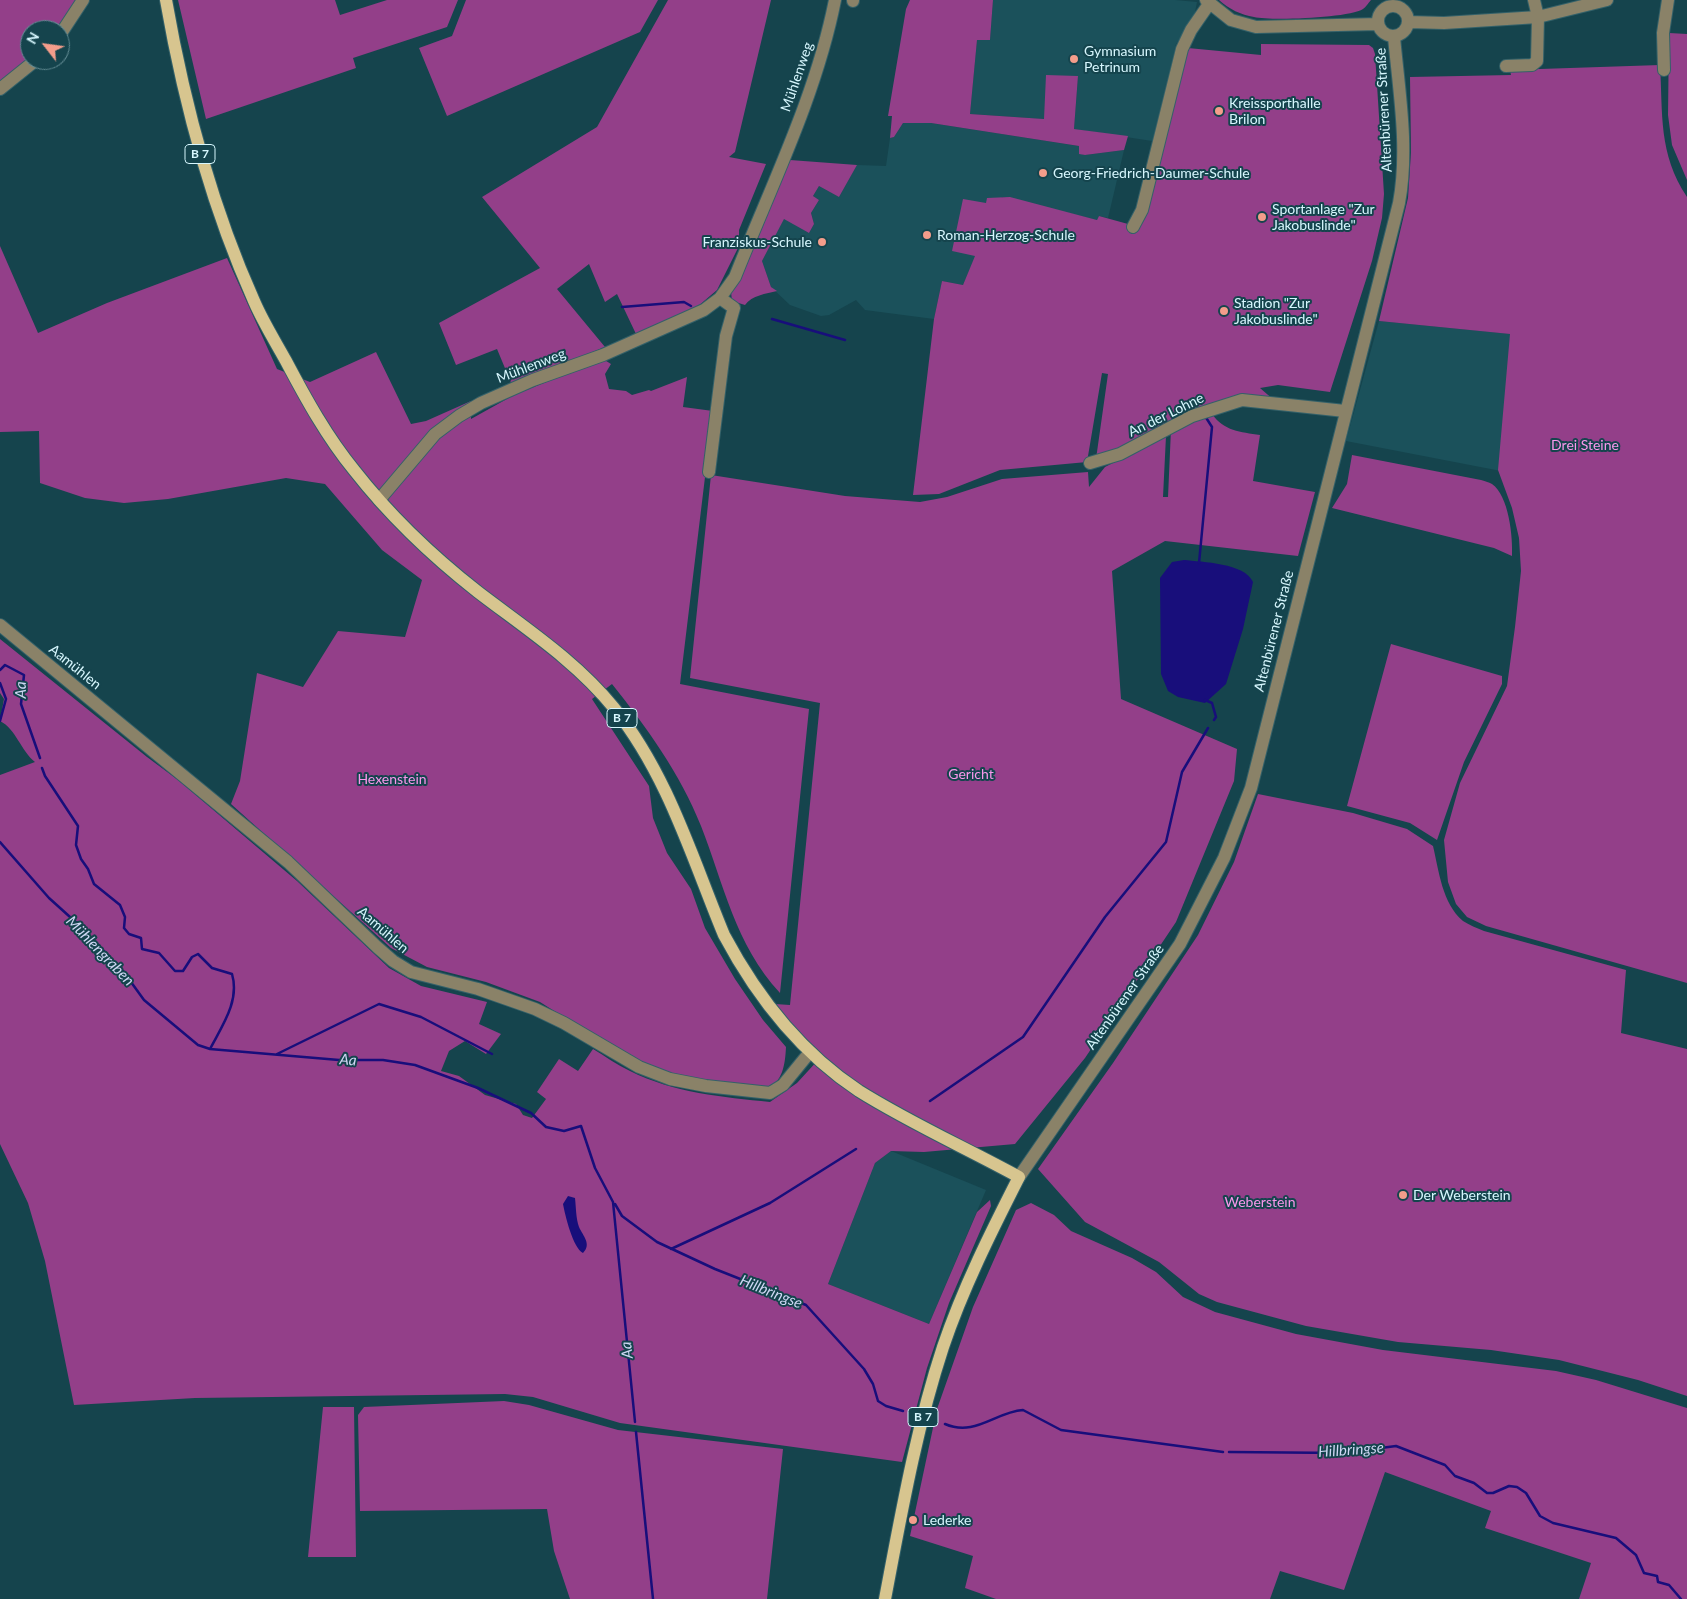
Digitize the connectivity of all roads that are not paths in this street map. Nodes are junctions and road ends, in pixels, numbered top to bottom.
1 (83, 0) edge
2 (166, 0) edge
3 (835, 0) edge
4 (1534, 0) edge
5 (1607, 0) edge
6 (1668, 0) edge
7 (1208, 2) edge
8 (1391, 3) edge
9 (1538, 17) junction
10 (70, 20) edge
11 (1409, 22) junction
12 (1378, 24) junction
13 (1394, 37) junction
14 (1506, 66) dead end
15 (24, 70) edge
16 (1664, 70) dead end
17 (0, 89) edge
18 (1133, 227) dead end
19 (720, 298) junction
20 (1345, 411) junction
21 (1090, 463) dead end
22 (709, 472) dead end
23 (379, 500) junction
24 (0, 625) edge
25 (810, 1052) junction
26 (1020, 1177) junction
27 (885, 1599) edge

1 - 10 street
2 - 23 main road, B 7
3 - 19 street, Mühlenweg
4 - 9 street
5 - 9 street
6 - 16 street
7 - 12 street
7 - 18 street
8 - 11 street
8 - 12 street
9 - 11 street
9 - 14 street
11 - 13 street
12 - 13 street
13 - 20 street, Altenbürener Straße
15 - 17 street
19 - 22 street
19 - 23 street, Mühlenweg
20 - 21 street, An der Lohne
20 - 26 street, Altenbürener Straße
23 - 25 main road, B 7
24 - 25 street, Aamühlen
25 - 26 main road, B 7
26 - 27 main road, B 7

